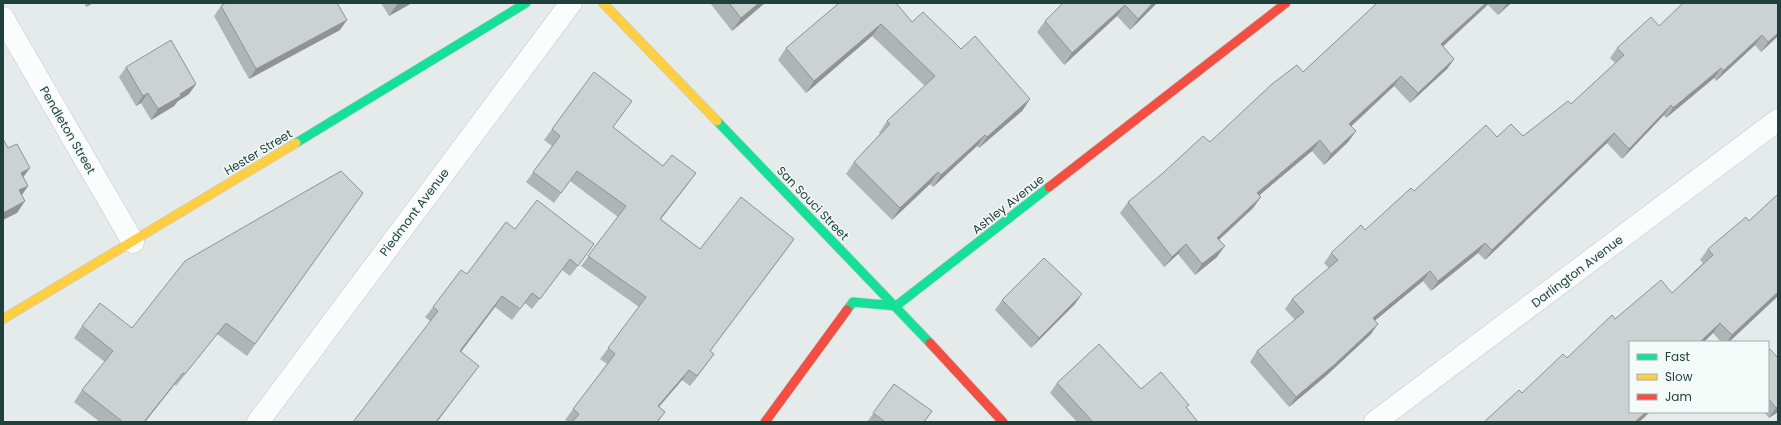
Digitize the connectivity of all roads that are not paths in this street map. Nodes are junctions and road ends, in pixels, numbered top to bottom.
1 (526, 3) edge
2 (571, 3) edge
3 (602, 3) edge
4 (1286, 3) edge
5 (3, 18) edge
6 (1778, 120) edge
7 (133, 242) junction
8 (896, 306) junction
9 (3, 319) edge
10 (258, 422) edge
11 (765, 422) edge
12 (1003, 422) edge
13 (1375, 422) edge

1 - 7 street, Hester Street
2 - 10 street, Piedmont Avenue
3 - 8 street, San Souci Street
4 - 8 street, Ashley Avenue
5 - 7 street, Pendleton Street
6 - 13 street, Darlington Avenue
7 - 9 street, Hester Street
8 - 11 street
8 - 12 street, San Souci Street

